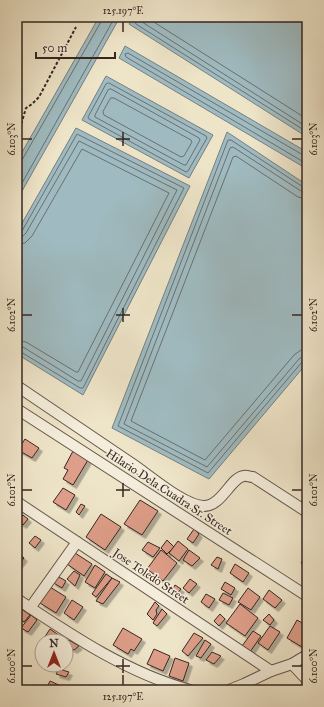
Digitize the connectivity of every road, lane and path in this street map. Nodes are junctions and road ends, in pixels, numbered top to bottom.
1 (76, 27) dead end
2 (17, 138) edge
3 (17, 386) edge
4 (17, 409) edge
5 (17, 502) edge
6 (307, 512) edge
7 (77, 542) junction
8 (307, 596) edge
9 (17, 599) edge
10 (30, 608) junction
11 (307, 655) edge
12 (292, 664) junction
13 (271, 671) junction
14 (307, 680) edge
15 (190, 690) edge
16 (229, 690) edge

1 - 2 path
3 - 6 street
4 - 8 street, Hilario Dela Cuadra Sr. Street
5 - 7 street, Jose Toledo Street
7 - 10 street
7 - 13 street, Jose Toledo Street
9 - 10 street
10 - 15 street
11 - 12 street
12 - 13 street
12 - 14 street
13 - 16 street

